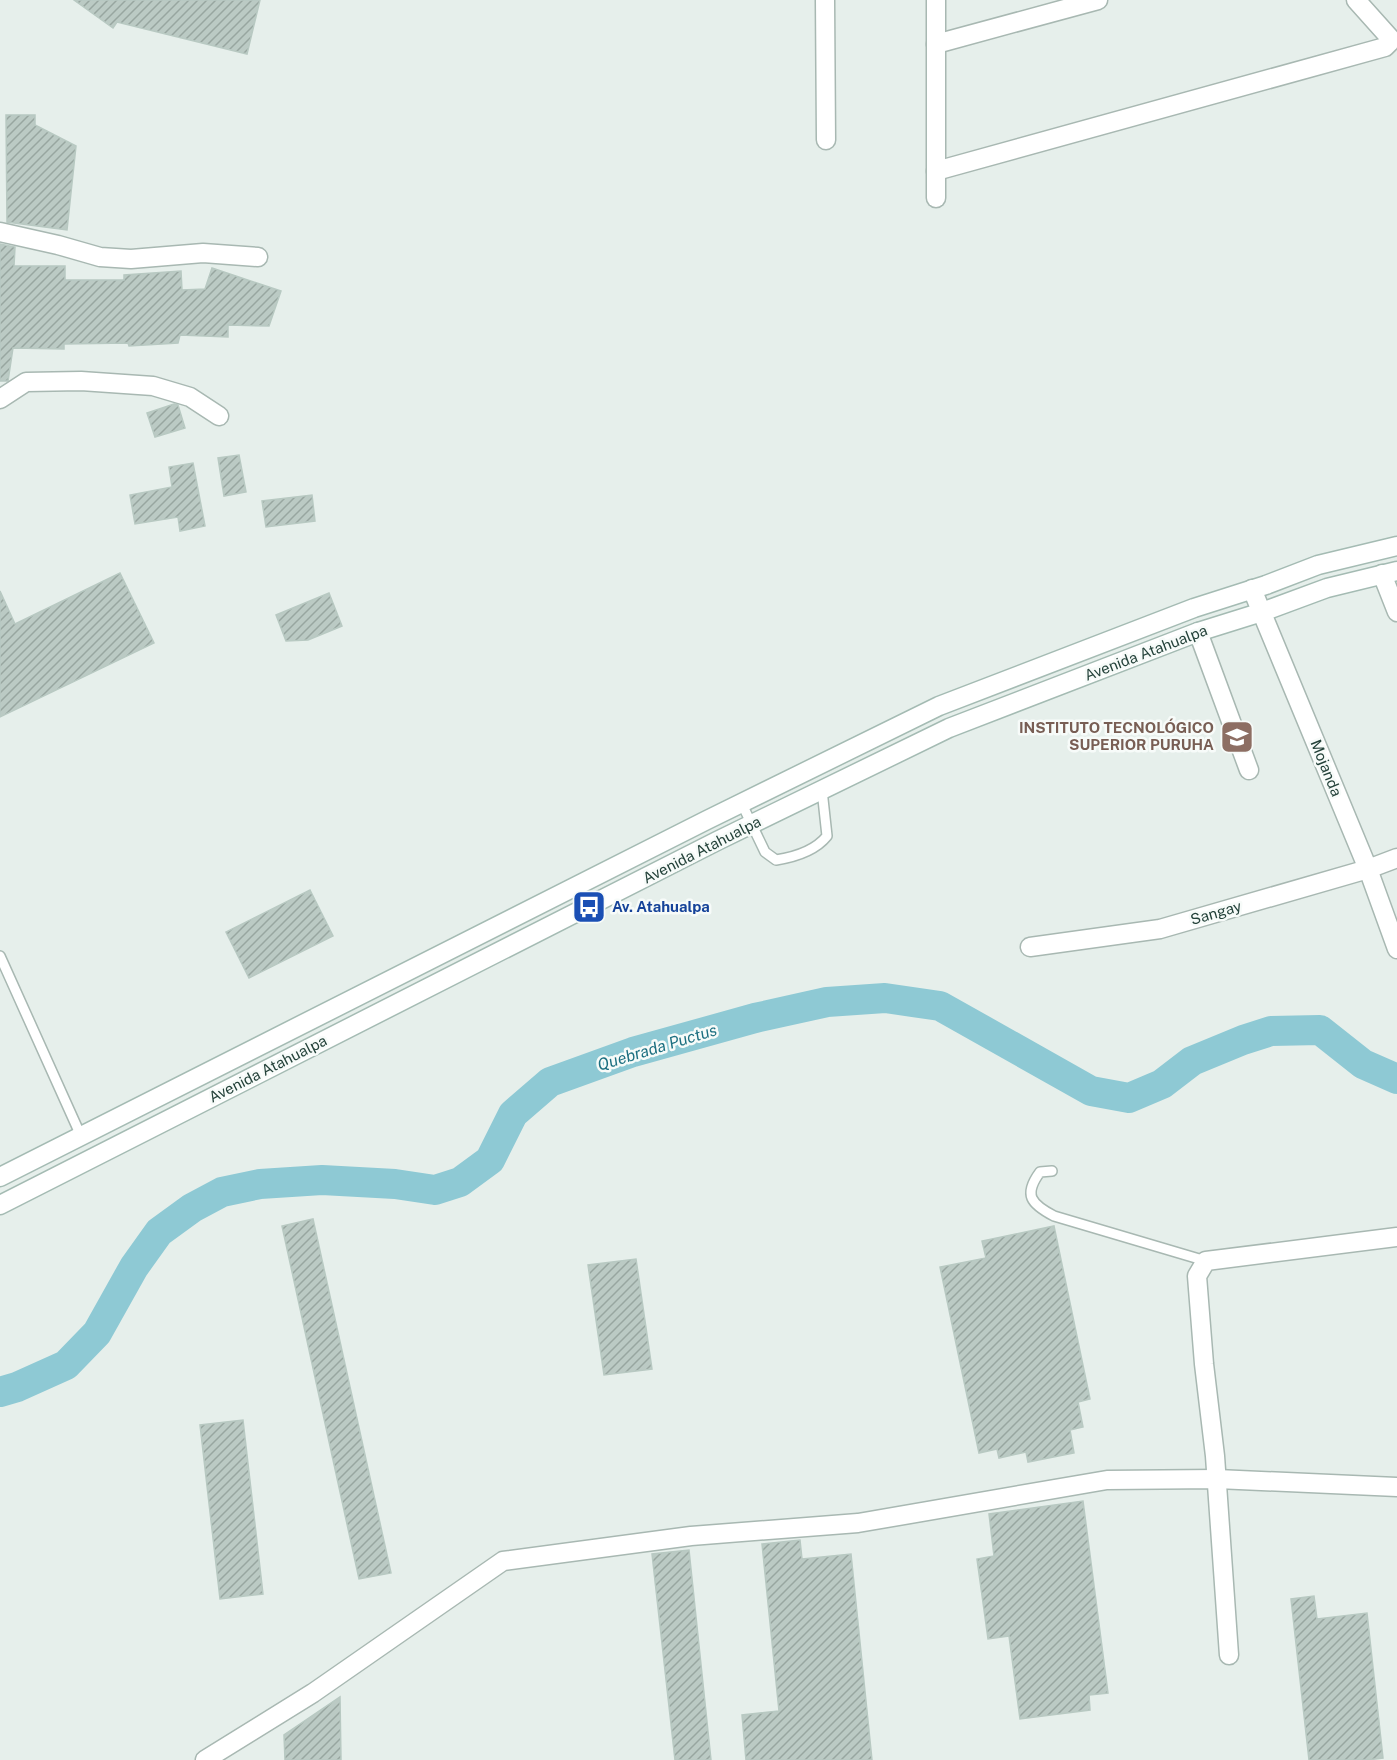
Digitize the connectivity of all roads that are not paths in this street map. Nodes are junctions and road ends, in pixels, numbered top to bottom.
1 (825, 0) edge
2 (936, 0) edge
3 (1098, 0) edge
4 (1356, 0) edge
5 (936, 44) junction
6 (826, 140) dead end
7 (936, 171) junction
8 (936, 198) dead end
9 (0, 232) edge
10 (258, 257) dead end
11 (0, 399) edge
12 (219, 416) dead end
13 (1397, 546) edge
14 (1390, 572) edge
15 (1252, 589) junction
16 (1262, 612) junction
17 (1397, 612) edge
18 (1198, 632) junction
19 (1029, 671) junction
20 (1039, 694) junction
21 (825, 762) junction
22 (1249, 770) dead end
23 (829, 787) junction
24 (741, 802) junction
25 (752, 824) junction
26 (1397, 858) edge
27 (1368, 869) junction
28 (588, 880) junction
29 (599, 901) junction
30 (1030, 947) dead end
31 (1397, 949) edge
32 (0, 956) edge
33 (385, 982) junction
34 (396, 1004) junction
35 (81, 1136) junction
36 (1052, 1171) dead end
37 (0, 1177) edge
38 (0, 1205) edge
39 (1397, 1237) edge
40 (1206, 1261) junction
41 (1217, 1479) junction
42 (1397, 1487) edge
43 (1229, 1655) dead end
44 (206, 1760) edge

1 - 6 street
2 - 5 street
3 - 5 street
4 - 7 street
5 - 7 street
7 - 8 street
9 - 10 street
11 - 12 street
13 - 15 street, Avenida Atahualpa
14 - 16 street, Avenida Atahualpa
14 - 17 street
15 - 16 street, Mojanda
15 - 19 street, Avenida Atahualpa
16 - 18 street, Avenida Atahualpa
16 - 27 street, Mojanda
18 - 20 street, Avenida Atahualpa
18 - 22 street
19 - 20 street
19 - 21 street, Avenida Atahualpa
20 - 23 street, Avenida Atahualpa
21 - 23 street
21 - 24 street, Avenida Atahualpa
23 - 25 street, Avenida Atahualpa
23 - 25 lane
24 - 25 lane
24 - 28 street, Avenida Atahualpa
25 - 29 street, Avenida Atahualpa
26 - 27 street, Sangay
27 - 30 street, Sangay
27 - 31 street, Mojanda
28 - 29 street
28 - 33 street, Avenida Atahualpa
29 - 34 street, Avenida Atahualpa
32 - 35 lane
33 - 34 street
33 - 35 street, Avenida Atahualpa
34 - 38 street, Avenida Atahualpa
35 - 37 street, Avenida Atahualpa
36 - 40 lane
39 - 40 street
40 - 41 street
41 - 42 street
41 - 43 street
41 - 44 street

